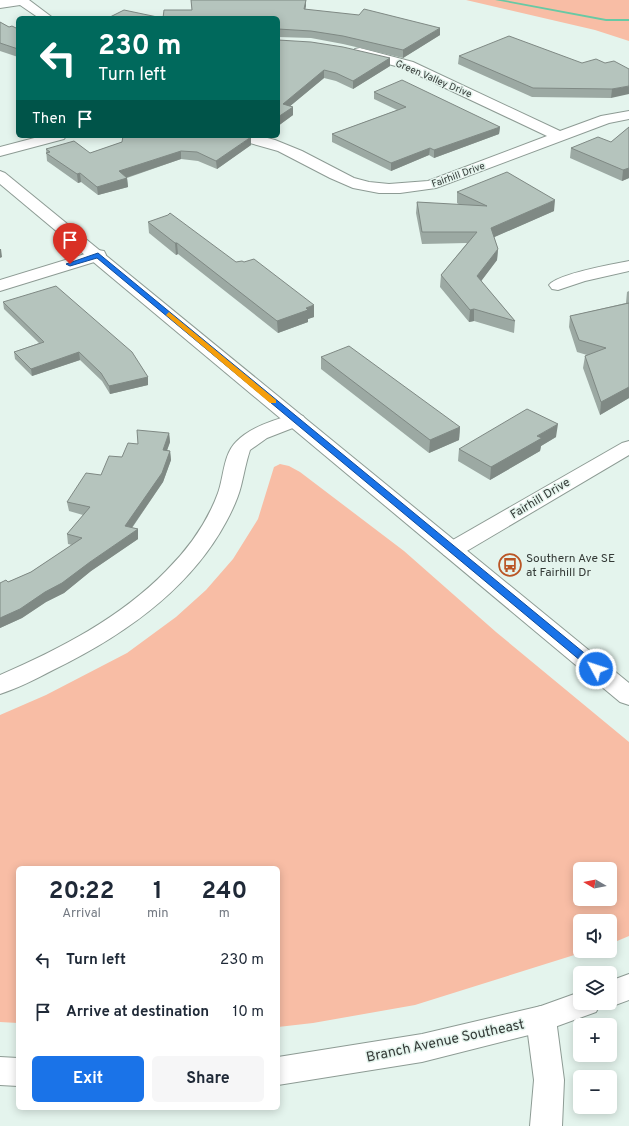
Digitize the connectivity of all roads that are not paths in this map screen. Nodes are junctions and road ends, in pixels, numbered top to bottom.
1 (0, 4) edge
2 (43, 16) edge
3 (345, 49) edge
4 (629, 115) edge
5 (558, 136) junction
6 (52, 138) edge
7 (249, 138) edge
8 (0, 152) edge
9 (0, 176) edge
10 (98, 255) junction
11 (629, 266) edge
12 (558, 285) dead end
13 (0, 286) edge
14 (296, 420) junction
15 (629, 447) edge
16 (452, 550) junction
17 (0, 686) edge
18 (629, 696) edge
19 (629, 987) edge
20 (617, 991) edge
21 (573, 1008) edge
22 (541, 1019) junction
23 (0, 1071) edge
24 (280, 1071) edge
25 (16, 1072) edge
26 (546, 1126) edge

1 - 2 main road
3 - 5 main road, Green Valley Drive
4 - 5 main road, Fairhill Drive
5 - 7 main road, Fairhill Drive
6 - 8 main road
9 - 10 main road
10 - 13 main road
10 - 14 main road
11 - 12 main road
14 - 16 main road
14 - 17 main road
15 - 16 main road, Fairhill Drive
16 - 18 main road
19 - 20 main road
21 - 22 main road, Branch Avenue Southeast
22 - 24 main road, Branch Avenue Southeast
22 - 26 main road
23 - 25 main road

